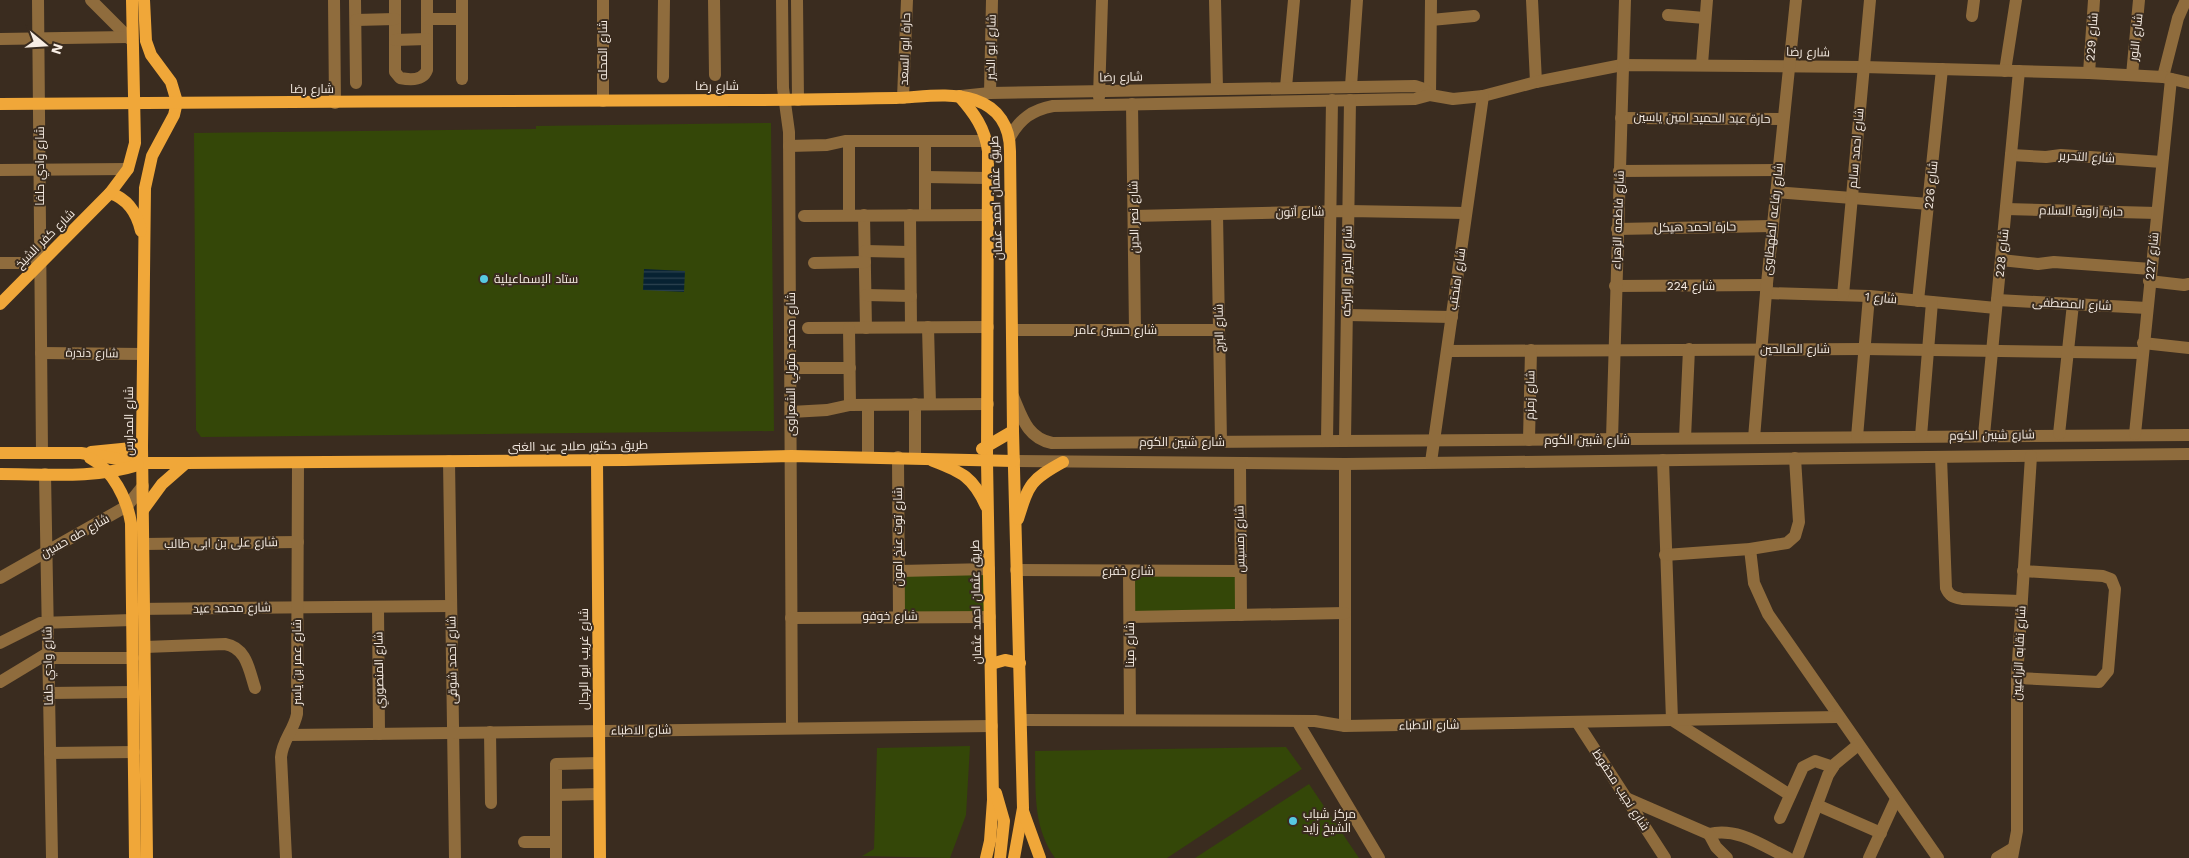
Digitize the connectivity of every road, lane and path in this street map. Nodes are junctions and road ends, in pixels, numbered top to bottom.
1 (38, 0) edge
2 (91, 0) edge
3 (132, 0) edge
4 (144, 0) edge
5 (334, 0) edge
6 (355, 0) edge
7 (395, 0) edge
8 (427, 0) edge
9 (462, 0) edge
10 (603, 0) edge
11 (664, 0) edge
12 (714, 0) edge
13 (782, 0) edge
14 (797, 0) edge
15 (908, 0) edge
16 (992, 0) edge
17 (1102, 0) edge
18 (1215, 0) edge
19 (1294, 0) edge
20 (1357, 0) edge
21 (1431, 0) edge
22 (1532, 0) edge
23 (1625, 0) edge
24 (1707, 0) edge
25 (1796, 0) edge
26 (1870, 0) edge
27 (1974, 0) edge
28 (2016, 0) edge
29 (2094, 0) edge
30 (2139, 0) edge
31 (2186, 0) edge
32 (1668, 15) dead end
33 (1474, 16) dead end
34 (1972, 16) dead end
35 (1705, 18) junction
36 (395, 19) junction
37 (427, 19) junction
38 (462, 19) junction
39 (356, 20) junction
40 (1430, 20) junction
41 (39, 38) junction
42 (0, 39) edge
43 (130, 39) junction
44 (427, 39) junction
45 (395, 40) junction
46 (1702, 64) junction
47 (1622, 65) junction
48 (1789, 66) junction
49 (1863, 67) junction
50 (1942, 69) junction
51 (2005, 70) junction
52 (2019, 71) junction
53 (2089, 73) junction
54 (715, 75) dead end
55 (2132, 75) junction
56 (663, 77) dead end
57 (2167, 78) junction
58 (462, 79) dead end
59 (1536, 82) junction
60 (356, 83) dead end
61 (2189, 83) edge
62 (1350, 86) junction
63 (1286, 87) junction
64 (1217, 88) junction
65 (1099, 91) junction
66 (990, 93) junction
67 (959, 96) junction
68 (1430, 96) junction
69 (1483, 96) junction
70 (903, 98) junction
71 (784, 100) junction
72 (798, 100) junction
73 (1332, 100) junction
74 (1350, 100) junction
75 (603, 101) junction
76 (135, 102) junction
77 (177, 102) junction
78 (335, 103) junction
79 (0, 104) edge
80 (40, 104) junction
81 (1132, 104) junction
82 (1098, 105) junction
83 (1621, 118) junction
84 (1784, 119) junction
85 (1005, 123) junction
86 (986, 137) junction
87 (1010, 137) junction
88 (849, 141) junction
89 (925, 141) junction
90 (789, 146) junction
91 (2011, 155) junction
92 (2162, 162) junction
93 (128, 169) junction
94 (0, 170) edge
95 (40, 170) junction
96 (1778, 170) junction
97 (1619, 171) junction
98 (925, 177) junction
99 (988, 178) junction
100 (1776, 192) junction
101 (110, 193) junction
102 (1852, 198) junction
103 (1929, 204) junction
104 (2006, 208) junction
105 (1348, 211) junction
106 (1330, 212) junction
107 (1466, 213) junction
108 (2157, 213) junction
109 (1217, 214) junction
110 (864, 215) junction
111 (910, 215) junction
112 (925, 215) junction
113 (988, 215) junction
114 (804, 216) dead end
115 (849, 216) junction
116 (1134, 216) junction
117 (1772, 226) junction
118 (1617, 229) junction
119 (144, 243) junction
120 (910, 252) junction
121 (865, 257) junction
122 (2001, 260) junction
123 (0, 263) edge
124 (40, 263) junction
125 (814, 263) dead end
126 (2150, 275) junction
127 (2189, 284) edge
128 (1615, 286) junction
129 (1766, 289) junction
130 (866, 295) junction
131 (1843, 295) junction
132 (911, 296) junction
133 (1869, 296) junction
134 (1918, 301) junction
135 (1932, 302) junction
136 (0, 304) edge
137 (1997, 304) junction
138 (2073, 304) junction
139 (2147, 308) junction
140 (1347, 315) junction
141 (1452, 317) junction
142 (928, 327) junction
143 (988, 327) junction
144 (808, 328) dead end
145 (849, 328) junction
146 (866, 328) junction
147 (911, 328) junction
148 (1012, 330) junction
149 (1219, 330) junction
150 (1135, 331) junction
151 (2143, 348) junction
152 (2189, 348) edge
153 (1689, 349) junction
154 (1761, 349) junction
155 (1864, 349) junction
156 (1928, 349) junction
157 (1992, 349) junction
158 (1531, 350) junction
159 (1613, 350) junction
160 (2068, 350) junction
161 (1448, 351) junction
162 (41, 353) junction
163 (143, 354) junction
164 (791, 368) junction
165 (850, 368) junction
166 (1012, 394) junction
167 (914, 404) junction
168 (930, 404) junction
169 (988, 404) junction
170 (850, 405) junction
171 (868, 405) junction
172 (791, 412) junction
173 (1013, 431) junction
174 (2059, 434) junction
175 (2135, 434) junction
176 (1984, 435) junction
177 (2189, 435) edge
178 (1857, 436) junction
179 (1921, 436) junction
180 (1685, 438) junction
181 (1754, 438) junction
182 (1612, 439) junction
183 (1435, 440) junction
184 (1529, 440) junction
185 (1327, 441) junction
186 (1345, 441) junction
187 (1221, 442) junction
188 (988, 446) junction
189 (142, 447) junction
190 (0, 452) edge
191 (42, 452) junction
192 (81, 453) junction
193 (2189, 454) edge
194 (791, 456) junction
195 (2031, 456) junction
196 (868, 457) junction
197 (1941, 457) junction
198 (898, 458) junction
199 (919, 458) junction
200 (956, 458) junction
201 (1795, 458) junction
202 (597, 460) junction
203 (1662, 460) junction
204 (450, 461) junction
205 (988, 461) junction
206 (1014, 461) junction
207 (1063, 462) junction
208 (1431, 462) junction
209 (143, 463) junction
210 (298, 463) junction
211 (186, 464) junction
212 (1240, 464) junction
213 (1345, 464) junction
214 (108, 472) junction
215 (0, 474) edge
216 (45, 474) junction
217 (143, 486) junction
218 (127, 506) junction
219 (143, 510) junction
220 (988, 511) junction
221 (1015, 528) junction
222 (298, 542) junction
223 (144, 544) junction
224 (1750, 549) junction
225 (46, 552) junction
226 (1665, 555) junction
227 (989, 569) junction
228 (1016, 570) junction
229 (899, 571) junction
230 (1130, 571) junction
231 (1241, 571) junction
232 (2023, 571) junction
233 (0, 578) edge
234 (2021, 601) junction
235 (452, 606) junction
236 (378, 607) junction
237 (298, 608) junction
238 (137, 613) junction
239 (1345, 613) junction
240 (1241, 615) junction
241 (899, 616) junction
242 (990, 617) junction
243 (1130, 617) junction
244 (791, 618) junction
245 (48, 622) junction
246 (0, 643) edge
247 (145, 647) junction
248 (48, 656) junction
249 (133, 658) junction
250 (991, 664) junction
251 (1020, 664) junction
252 (2017, 678) junction
253 (0, 682) edge
254 (255, 688) dead end
255 (133, 692) junction
256 (49, 693) junction
257 (1838, 716) junction
258 (1022, 720) junction
259 (1130, 720) junction
260 (1672, 720) junction
261 (1297, 721) junction
262 (1577, 722) junction
263 (992, 726) junction
264 (1345, 726) junction
265 (792, 728) junction
266 (599, 731) junction
267 (490, 732) junction
268 (453, 733) junction
269 (379, 734) junction
270 (290, 735) junction
271 (1858, 746) junction
272 (134, 752) junction
273 (50, 753) junction
274 (599, 763) junction
275 (1833, 767) junction
276 (992, 784) junction
277 (599, 794) junction
278 (556, 795) junction
279 (1790, 795) junction
280 (1626, 798) junction
281 (1896, 799) junction
282 (491, 802) dead end
283 (1817, 805) junction
284 (1022, 808) junction
285 (1780, 818) dead end
286 (1881, 833) junction
287 (1709, 834) junction
288 (524, 842) dead end
289 (556, 842) junction
290 (2012, 854) edge
291 (52, 858) edge
292 (135, 858) edge
293 (147, 858) edge
294 (286, 858) edge
295 (455, 858) edge
296 (556, 858) edge
297 (600, 858) edge
298 (986, 858) edge
299 (1000, 858) edge
300 (1014, 858) edge
301 (1040, 858) edge
302 (1379, 858) edge
303 (1665, 858) edge
304 (1727, 858) edge
305 (1788, 858) edge
306 (1797, 858) edge
307 (1869, 858) edge
308 (1938, 858) edge
309 (1997, 858) edge

1 - 41 street, شارع وادي حلفا
2 - 43 street
3 - 43 main road
4 - 77 main road
5 - 78 street
6 - 39 street
7 - 36 street
8 - 37 street
9 - 38 street
10 - 75 street, شارع المحله
11 - 56 street
12 - 54 street
13 - 71 street, شارع محمد متولي الشعراوى
14 - 72 street
15 - 70 street, حارة ابو السعد
16 - 66 street, شارع ابو الخير
17 - 65 street
18 - 64 street
19 - 63 street
20 - 62 street
21 - 40 street
22 - 59 street
23 - 47 street, شارع فاطمه الزهراء
24 - 35 street
25 - 48 street, شارع رفاعه الطهطاوى
26 - 49 street, شارع احمد سالم
27 - 34 street
28 - 51 street
29 - 53 street, شارع 229
30 - 55 street, شارع النور
31 - 57 street, شارع 227
32 - 35 street
33 - 40 street
35 - 46 street
36 - 39 street
36 - 45 street
37 - 38 street
37 - 44 street
38 - 58 street
39 - 60 street
40 - 68 street
41 - 42 street
41 - 43 street
41 - 80 street, شارع وادي حلفا
43 - 76 main road
44 - 45 street
44 - 45 street
46 - 47 street, شارع رضا
46 - 48 street, شارع رضا
47 - 59 street, شارع رضا
47 - 83 street, شارع فاطمه الزهراء
48 - 49 street, شارع رضا
48 - 84 street, شارع رفاعه الطهطاوى
49 - 50 street, شارع رضا
49 - 102 street, شارع احمد سالم
50 - 51 street, شارع رضا
50 - 103 street, شارع 226
51 - 52 street, شارع رضا
52 - 53 street, شارع رضا
52 - 91 street, شارع 228
53 - 55 street, شارع رضا
55 - 57 street, شارع رضا
57 - 61 street, شارع رضا
57 - 92 street, شارع 227
59 - 69 street, شارع رضا
62 - 63 street, شارع رضا
62 - 68 street, شارع رضا
63 - 64 street, شارع رضا
64 - 65 street, شارع رضا
65 - 66 street, شارع رضا
65 - 82 street
66 - 67 street, شارع رضا
67 - 70 main road, شارع رضا
67 - 85 main road, طريق عثمان احمد عثمان
67 - 86 main road, طريق عثمان احمد عثمان
68 - 69 street, شارع رضا
68 - 74 street, شارع رضا
69 - 107 street, شارع امنحتب
70 - 72 main road, شارع رضا
71 - 72 main road, شارع رضا
71 - 75 main road, شارع رضا
71 - 90 street, شارع محمد متولي الشعراوى
73 - 74 street, شارع رضا
73 - 81 street, شارع رضا
73 - 106 street, شارع الخير و البركه
74 - 105 street, شارع الخير و البركه
75 - 78 main road, شارع رضا
76 - 77 main road, شارع رضا
76 - 80 main road, شارع رضا
76 - 93 main road
77 - 78 main road, شارع رضا
77 - 119 main road, شارع المدارس
79 - 80 main road, شارع رضا
80 - 95 street, شارع وادي حلفا
81 - 82 street, شارع رضا
81 - 116 street, شارع نصر الدين
82 - 87 street, شارع رضا
83 - 84 street, حارة عبد الحميد امين ياسين
83 - 97 street, شارع فاطمه الزهراء
84 - 96 street, شارع رفاعه الطهطاوى
85 - 86 main road
85 - 87 main road, طريق عثمان احمد عثمان
86 - 89 street
86 - 99 main road, طريق عثمان احمد عثمان
87 - 148 main road, طريق عثمان احمد عثمان
88 - 89 street
88 - 90 street
88 - 115 street
89 - 98 street
90 - 164 street, شارع محمد متولي الشعراوى
91 - 92 street, شارع التحرير
91 - 104 street, شارع 228
92 - 108 street, شارع 227
93 - 95 street
93 - 101 main road
94 - 95 street
95 - 124 street, شارع وادي حلفا
96 - 97 street
96 - 100 street, شارع رفاعه الطهطاوى
97 - 118 street, شارع فاطمه الزهراء
98 - 99 street
98 - 112 street
99 - 113 main road, طريق عثمان احمد عثمان
100 - 102 street
100 - 117 street, شارع رفاعه الطهطاوى
101 - 119 main road
101 - 124 main road, شارع كفر الشيخ
102 - 103 street
102 - 131 street, شارع احمد سالم
103 - 134 street, شارع 226
104 - 108 street, حارة زاوية السلام
104 - 122 street, شارع 228
105 - 106 street, شارع آتون
105 - 107 street, شارع آتون
105 - 140 street, شارع الخير و البركه
106 - 109 street, شارع آتون
106 - 185 street, شارع الخير و البركه
107 - 141 street, شارع امنحتب
108 - 126 street, شارع 227
109 - 116 street, شارع آتون
109 - 149 street, شارع البرج
110 - 111 street
110 - 115 street
110 - 121 street
111 - 112 street
111 - 120 street
112 - 113 street
113 - 143 main road, طريق عثمان احمد عثمان
114 - 115 street
116 - 150 street, شارع نصر الدين
117 - 118 street, حارة احمد هيكل
117 - 129 street, شارع رفاعه الطهطاوى
118 - 128 street, شارع فاطمه الزهراء
119 - 163 main road, شارع المدارس
120 - 121 street
120 - 132 street
121 - 125 street
121 - 130 street
122 - 126 street
122 - 137 street, شارع 228
123 - 124 street
124 - 136 main road, شارع كفر الشيخ
124 - 162 street, شارع وادي حلفا
126 - 127 street
126 - 139 street, شارع 227
128 - 129 street, شارع 224
128 - 159 street, شارع فاطمه الزهراء
129 - 131 street, شارع 1
129 - 154 street, شارع رفاعه الطهطاوى
130 - 132 street
130 - 146 street
131 - 133 street, شارع 1
132 - 147 street
133 - 134 street, شارع 1
133 - 155 street
134 - 135 street, شارع 1
135 - 137 street, شارع 1
135 - 156 street
137 - 138 street, شارع المصطفى
137 - 157 street, شارع 228
138 - 139 street, شارع المصطفى
138 - 160 street
139 - 151 street, شارع 227
140 - 141 street
140 - 186 street, شارع الخير و البركه
141 - 161 street, شارع امنحتب
142 - 143 street
142 - 147 street
142 - 168 street
143 - 169 main road, طريق عثمان احمد عثمان
144 - 145 street
145 - 146 street
145 - 165 street
146 - 147 street
148 - 150 street, شارع حسين عامر
148 - 166 main road, طريق عثمان احمد عثمان
149 - 150 street, شارع حسين عامر
149 - 187 street, شارع البرج
151 - 152 street, شارع الصالحين
151 - 160 street, شارع الصالحين
151 - 175 street, شارع 227
153 - 154 street, شارع الصالحين
153 - 159 street, شارع الصالحين
153 - 180 street
154 - 155 street, شارع الصالحين
154 - 181 street, شارع رفاعه الطهطاوى
155 - 156 street, شارع الصالحين
155 - 178 street
156 - 157 street, شارع الصالحين
156 - 179 street
157 - 160 street, شارع الصالحين
157 - 176 street, شارع 228
158 - 159 street, شارع الصالحين
158 - 161 street, شارع الصالحين
158 - 184 street, شارع زمزم
159 - 182 street, شارع فاطمه الزهراء
160 - 174 street
161 - 183 street, شارع امنحتب
162 - 163 street, شارع دندرة
162 - 191 street, شارع وادي حلفا
163 - 189 main road, شارع المدارس
164 - 165 street
164 - 172 street, شارع محمد متولي الشعراوى
165 - 170 street
166 - 173 main road, طريق عثمان احمد عثمان
166 - 187 street, شارع شبين الكوم
167 - 168 street
167 - 171 street
167 - 199 street
168 - 169 street
169 - 188 main road, طريق عثمان احمد عثمان
170 - 171 street
170 - 172 street
171 - 196 street
172 - 194 street, شارع محمد متولي الشعراوى
173 - 188 main road
173 - 206 main road, طريق عثمان احمد عثمان
174 - 175 street, شارع شبين الكوم
174 - 176 street, شارع شبين الكوم
175 - 177 street, شارع شبين الكوم
176 - 179 street, شارع شبين الكوم
178 - 179 street, شارع شبين الكوم
178 - 181 street, شارع شبين الكوم
180 - 181 street, شارع شبين الكوم
180 - 182 street, شارع شبين الكوم
182 - 184 street, شارع شبين الكوم
183 - 184 street, شارع شبين الكوم
183 - 186 street, شارع شبين الكوم
183 - 208 street, شارع امنحتب
185 - 186 street, شارع شبين الكوم
185 - 187 street, شارع شبين الكوم
188 - 200 main road
188 - 205 main road, طريق عثمان احمد عثمان
189 - 192 main road
189 - 209 main road, شارع المدارس
190 - 191 main road, طريق دكتور صلاح عبد الغنى
191 - 192 main road, طريق دكتور صلاح عبد الغنى
192 - 209 main road, طريق دكتور صلاح عبد الغنى
192 - 214 main road, شارع المدارس
193 - 195 street, شارع شبين الكوم
194 - 196 main road, طريق دكتور صلاح عبد الغنى
194 - 202 main road, طريق دكتور صلاح عبد الغنى
194 - 244 street, شارع محمد متولي الشعراوى
195 - 197 street, شارع شبين الكوم
195 - 232 street, شارع نقابه الزراعيين
196 - 198 main road, طريق دكتور صلاح عبد الغنى
197 - 201 street, شارع شبين الكوم
197 - 234 street
198 - 199 main road, طريق دكتور صلاح عبد الغنى
198 - 229 street, شارع توت عنخ امون
199 - 200 main road, طريق دكتور صلاح عبد الغنى
199 - 220 main road
200 - 205 main road, طريق دكتور صلاح عبد الغنى
201 - 203 street, شارع شبين الكوم
201 - 224 street
202 - 204 main road, طريق دكتور صلاح عبد الغنى
202 - 266 main road, شارع غريب ابو الرجال
203 - 208 street, شارع شبين الكوم
203 - 226 street
204 - 210 main road, طريق دكتور صلاح عبد الغنى
204 - 235 street, شارع احمد شوقى
205 - 206 main road, طريق دكتور صلاح عبد الغنى
205 - 220 main road, طريق عثمان احمد عثمان
206 - 207 street, شارع شبين الكوم
206 - 221 main road, طريق عثمان احمد عثمان
207 - 212 street, شارع شبين الكوم
207 - 221 main road
208 - 213 street, شارع شبين الكوم
209 - 211 main road, طريق دكتور صلاح عبد الغنى
209 - 214 main road, طريق دكتور صلاح عبد الغنى
209 - 217 main road, شارع المدارس
210 - 211 main road, طريق دكتور صلاح عبد الغنى
210 - 222 street, شارع عمر بن ياسر
211 - 219 main road
212 - 213 street, شارع شبين الكوم
212 - 231 street, شارع رمسيس
213 - 239 street
214 - 216 main road, طريق دكتور صلاح عبد الغنى
214 - 218 main road, شارع المدارس
215 - 216 main road, طريق دكتور صلاح عبد الغنى
216 - 225 street, شارع وادي حلفا
217 - 218 street, شارع طه حسين
217 - 219 main road, شارع المدارس
218 - 225 street, شارع طه حسين
218 - 238 main road, شارع المدارس
219 - 223 main road, شارع المدارس
220 - 227 main road, طريق عثمان احمد عثمان
221 - 228 main road, طريق عثمان احمد عثمان
222 - 223 street, شارع على بن ابى طالب
222 - 237 street, شارع عمر بن ياسر
223 - 238 main road, شارع المدارس
224 - 226 street
224 - 257 street
225 - 233 street, شارع طه حسين
225 - 245 street, شارع وادي حلفا
226 - 260 street
227 - 229 street
227 - 242 main road, طريق عثمان احمد عثمان
228 - 230 street, شارع خفرع
228 - 251 main road, طريق عثمان احمد عثمان
229 - 241 street, شارع توت عنخ امون
230 - 231 street, شارع خفرع
230 - 243 street, شارع مينا
231 - 240 street, شارع رمسيس
232 - 234 street, شارع نقابه الزراعيين
232 - 252 street
234 - 252 street, شارع نقابه الزراعيين
235 - 236 street, شارع محمد عيد
235 - 268 street, شارع احمد شوقى
236 - 237 street, شارع محمد عيد
236 - 269 street, شارع المنصوري
237 - 238 street, شارع محمد عيد
237 - 270 street, شارع عمر بن ياسر
238 - 245 street, شارع محمد عيد
238 - 247 main road, شارع المدارس
238 - 249 main road, شارع المدارس
239 - 240 street
239 - 264 street
240 - 243 street
241 - 242 street, شارع خوفو
241 - 244 street, شارع خوفو
242 - 250 main road, طريق عثمان احمد عثمان
243 - 259 street, شارع مينا
244 - 265 street, شارع محمد متولي الشعراوى
245 - 246 street, شارع محمد عيد
245 - 248 street, شارع وادي حلفا
247 - 254 street
247 - 293 main road, شارع المدارس
248 - 249 street
248 - 253 street
248 - 256 street, شارع وادي حلفا
249 - 255 main road, شارع المدارس
250 - 251 main road
250 - 263 main road, طريق عثمان احمد عثمان
251 - 258 main road, طريق عثمان احمد عثمان
252 - 290 street, شارع نقابه الزراعيين
255 - 256 street
255 - 272 main road, شارع المدارس
256 - 273 street, شارع وادي حلفا
257 - 260 street, شارع الاطباء
257 - 271 street
258 - 259 street, شارع الاطباء
258 - 284 main road, طريق عثمان احمد عثمان
259 - 261 street, شارع الاطباء
260 - 262 street, شارع الاطباء
260 - 279 street
261 - 264 street, شارع الاطباء
261 - 302 street
262 - 264 street, شارع الاطباء
262 - 280 street, شارع نجيب محفوظ
263 - 265 street, شارع الاطباء
263 - 276 main road, طريق عثمان احمد عثمان
265 - 266 street, شارع الاطباء
266 - 267 street, شارع الاطباء
266 - 274 main road, شارع غريب ابو الرجال
267 - 268 street, شارع الاطباء
267 - 282 street
268 - 269 street, شارع الاطباء
268 - 295 street, شارع احمد شوقى
269 - 270 street, شارع الاطباء
270 - 294 street, شارع عمر بن ياسر
271 - 275 street
271 - 281 street
272 - 273 street
272 - 292 main road, شارع المدارس
273 - 291 street, شارع وادي حلفا
274 - 277 main road, شارع غريب ابو الرجال
274 - 278 street
275 - 279 street
275 - 283 street
276 - 298 main road, طريق عثمان احمد عثمان
276 - 299 main road
277 - 278 street
277 - 297 main road, شارع غريب ابو الرجال
278 - 289 street
279 - 285 street
280 - 287 street
280 - 303 street, شارع نجيب محفوظ
281 - 286 street
281 - 308 street
283 - 286 street
283 - 306 street
284 - 300 main road, طريق عثمان احمد عثمان
284 - 301 main road
286 - 307 street
287 - 304 street
287 - 305 street
288 - 289 street
289 - 296 street
290 - 309 street

